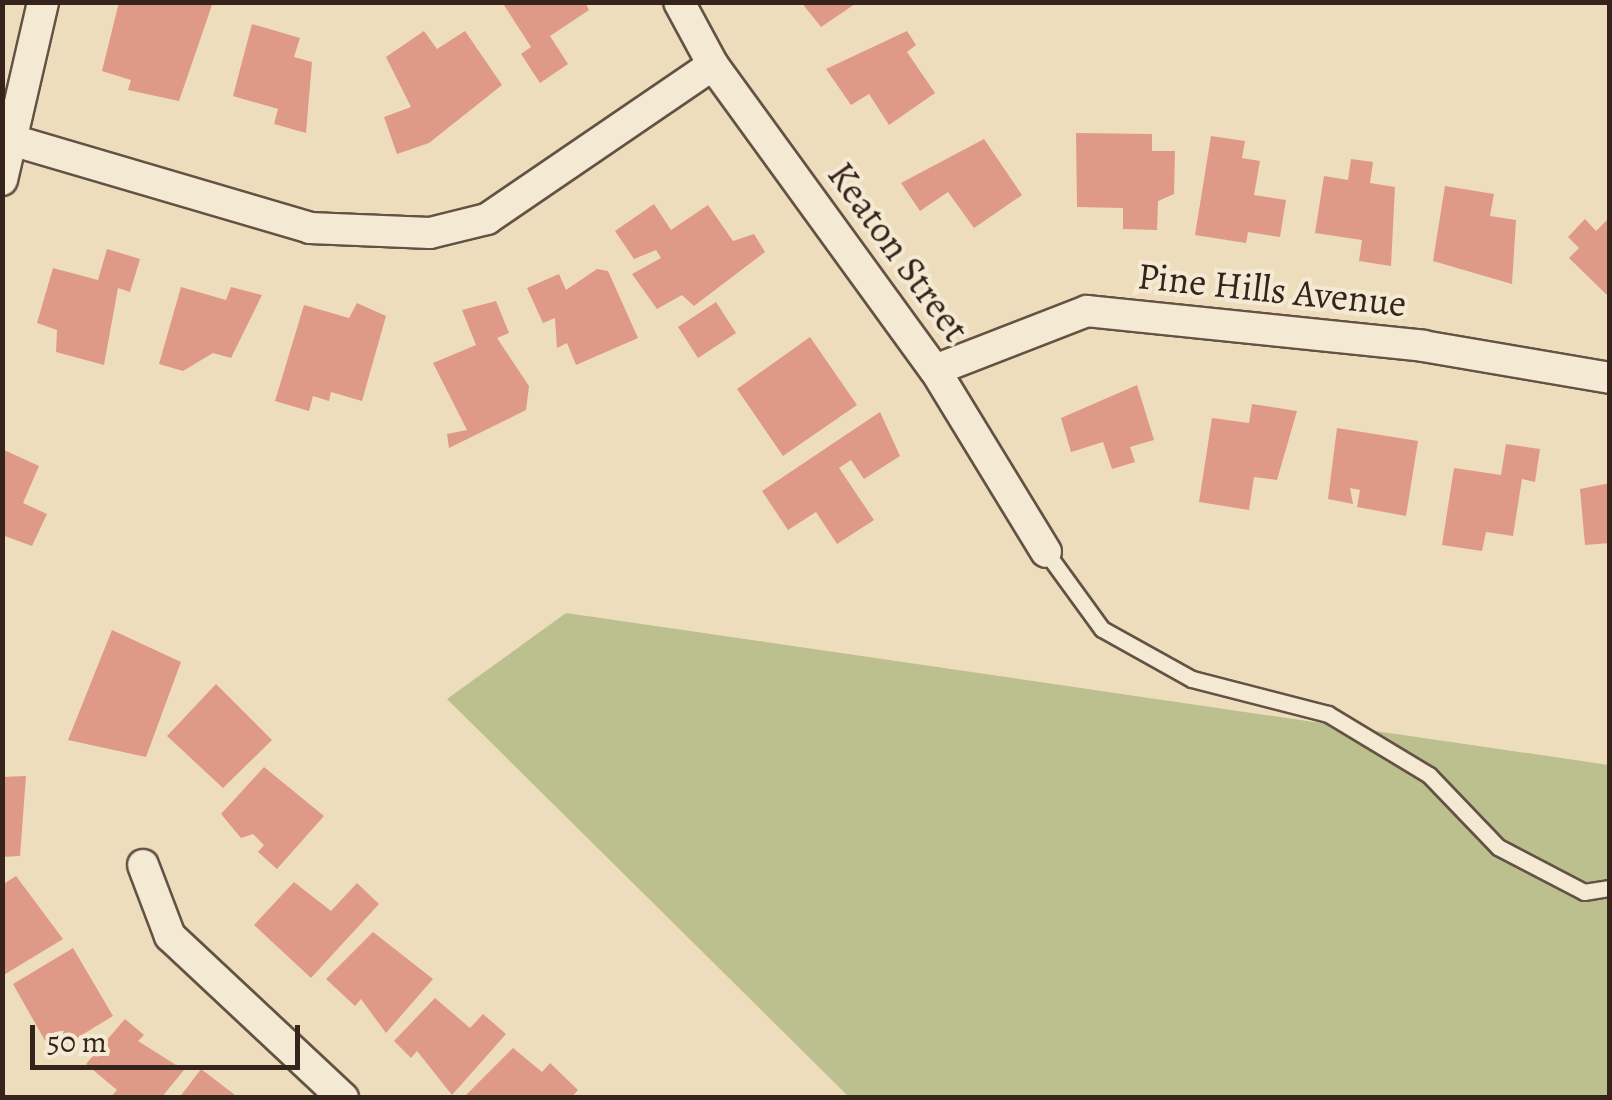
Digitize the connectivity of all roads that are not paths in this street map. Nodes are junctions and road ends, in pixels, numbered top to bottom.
1 (42, 2) edge
2 (679, 2) edge
3 (712, 65) junction
4 (15, 141) junction
5 (2, 180) edge
6 (934, 370) junction
7 (1610, 378) edge
8 (1046, 552) joint
9 (143, 865) dead end
10 (1610, 888) edge
11 (343, 1098) edge

1 - 4 street
2 - 3 street, Keaton Street
3 - 4 street
3 - 6 street, Keaton Street
4 - 5 street
6 - 7 street, Pine Hills Avenue
6 - 8 street, Keaton Street
8 - 10 lane
9 - 11 street

